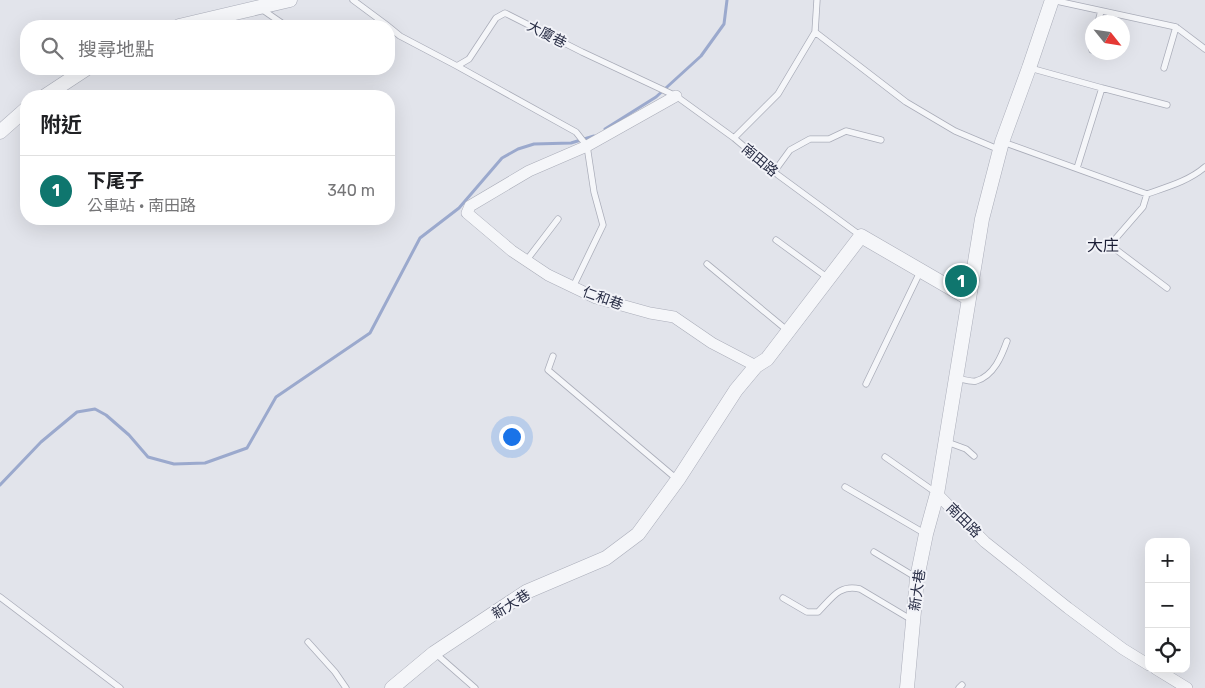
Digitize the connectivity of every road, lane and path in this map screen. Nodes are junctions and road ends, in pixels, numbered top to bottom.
1 (290, 0) edge
2 (353, 0) edge
3 (816, 0) edge
4 (1052, 0) edge
5 (259, 7) junction
6 (1101, 11) junction
7 (1100, 15) edge
8 (204, 20) edge
9 (277, 20) edge
10 (379, 20) edge
11 (1176, 27) junction
12 (395, 32) edge
13 (815, 32) junction
14 (1205, 49) edge
15 (457, 66) junction
16 (1029, 68) junction
17 (1164, 68) dead end
18 (77, 75) edge
19 (655, 86) joint
20 (1102, 88) junction
21 (54, 90) edge
22 (671, 94) junction
23 (1167, 105) dead end
24 (20, 114) edge
25 (0, 132) edge
26 (734, 138) junction
27 (881, 140) dead end
28 (586, 144) junction
29 (1001, 146) junction
30 (1205, 167) edge
31 (1077, 168) junction
32 (774, 172) junction
33 (1147, 194) junction
34 (558, 219) dead end
35 (861, 236) junction
36 (776, 240) dead end
37 (526, 261) junction
38 (707, 264) dead end
39 (920, 272) junction
40 (828, 278) junction
41 (573, 287) junction
42 (1167, 288) dead end
43 (968, 298) junction
44 (788, 331) junction
45 (1007, 341) dead end
46 (553, 356) dead end
47 (756, 366) junction
48 (956, 378) junction
49 (866, 384) dead end
50 (945, 441) junction
51 (974, 456) dead end
52 (885, 457) dead end
53 (679, 478) junction
54 (845, 487) dead end
55 (937, 494) junction
56 (926, 534) junction
57 (874, 552) dead end
58 (917, 578) junction
59 (0, 597) edge
60 (784, 598) dead end
61 (913, 621) junction
62 (308, 642) dead end
63 (434, 653) junction
64 (1145, 663) edge
65 (1163, 673) edge
66 (120, 688) edge
67 (346, 688) edge
68 (392, 688) edge
69 (474, 688) edge
70 (907, 688) edge
71 (1187, 688) edge

1 - 5 street
2 - 10 lane
3 - 13 lane
4 - 6 lane
4 - 16 street, 南田路
5 - 8 street
5 - 9 lane
6 - 7 lane
6 - 11 lane
11 - 14 lane
11 - 17 lane
12 - 15 lane
13 - 26 lane
13 - 29 lane
15 - 19 lane, 大廈巷
15 - 28 lane
16 - 20 lane
16 - 29 street, 南田路
18 - 21 street
19 - 22 lane, 南田路
20 - 23 lane
20 - 31 lane
22 - 26 lane, 南田路
22 - 28 street
24 - 25 street
26 - 32 lane, 南田路
27 - 32 lane
28 - 37 street
28 - 41 lane, 仁和巷
29 - 31 lane
29 - 43 street, 南田路
30 - 33 lane
31 - 33 lane
32 - 35 lane, 南田路
33 - 42 lane
34 - 37 lane
35 - 39 street, 南田路
35 - 40 street
36 - 40 lane
37 - 41 street
38 - 44 lane
39 - 43 street, 南田路
39 - 49 lane
40 - 44 street
41 - 47 street, 仁和巷
43 - 48 street, 南田路
44 - 47 street
45 - 48 lane
46 - 53 lane
47 - 53 street
48 - 50 street, 南田路
50 - 51 lane
50 - 55 street, 南田路
52 - 55 lane
53 - 63 street, 新大巷
54 - 56 lane
55 - 56 street, 新大巷
55 - 64 street, 南田路
56 - 58 street, 新大巷
57 - 58 lane
58 - 61 street, 新大巷
59 - 66 lane
60 - 61 lane
61 - 70 street, 新大巷
62 - 67 lane
63 - 68 street, 新大巷
63 - 69 lane
65 - 71 street

